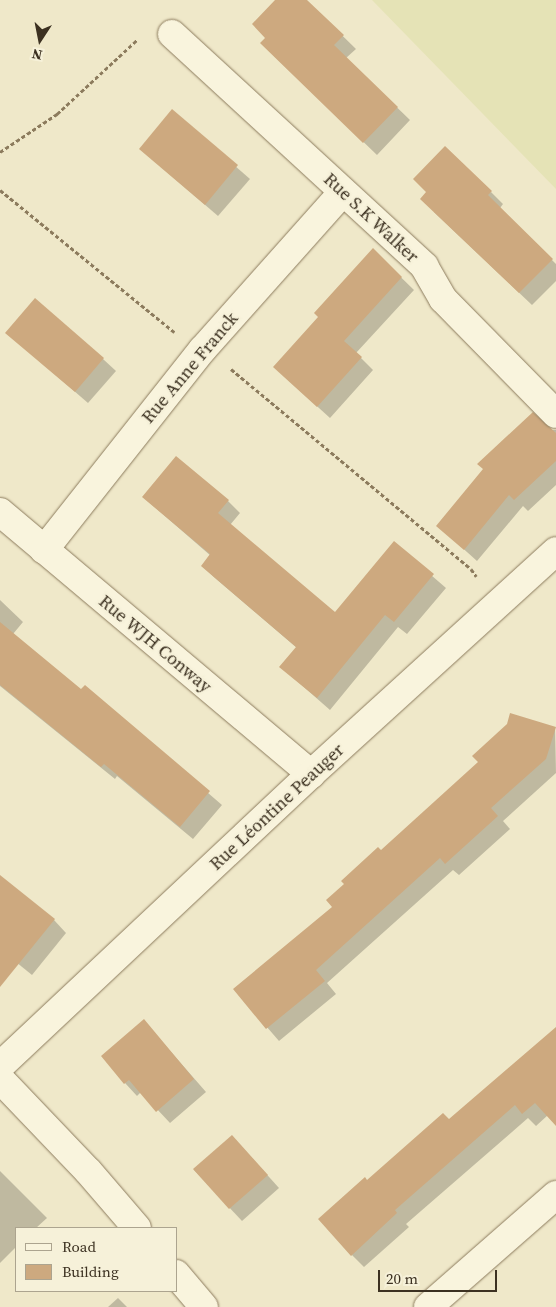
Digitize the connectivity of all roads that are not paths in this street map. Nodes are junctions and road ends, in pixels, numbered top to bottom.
1 (172, 34) road end
2 (343, 192) junction
3 (556, 414) edge
4 (0, 512) edge
5 (44, 550) junction
6 (556, 551) edge
7 (311, 774) junction
8 (0, 1066) edge
9 (0, 1079) edge
10 (556, 1195) edge
11 (136, 1227) edge
12 (178, 1276) edge
13 (204, 1307) edge
14 (428, 1307) edge

1 - 2 street, Rue S.K Walker
2 - 3 street, Rue S.K Walker
2 - 5 street, Rue Anne Franck
4 - 5 street, Rue WJH Conway
5 - 7 street, Rue WJH Conway
6 - 7 street, Rue Léontine Peauger
7 - 8 street, Rue Léontine Peauger
9 - 11 street
10 - 14 street
12 - 13 street

